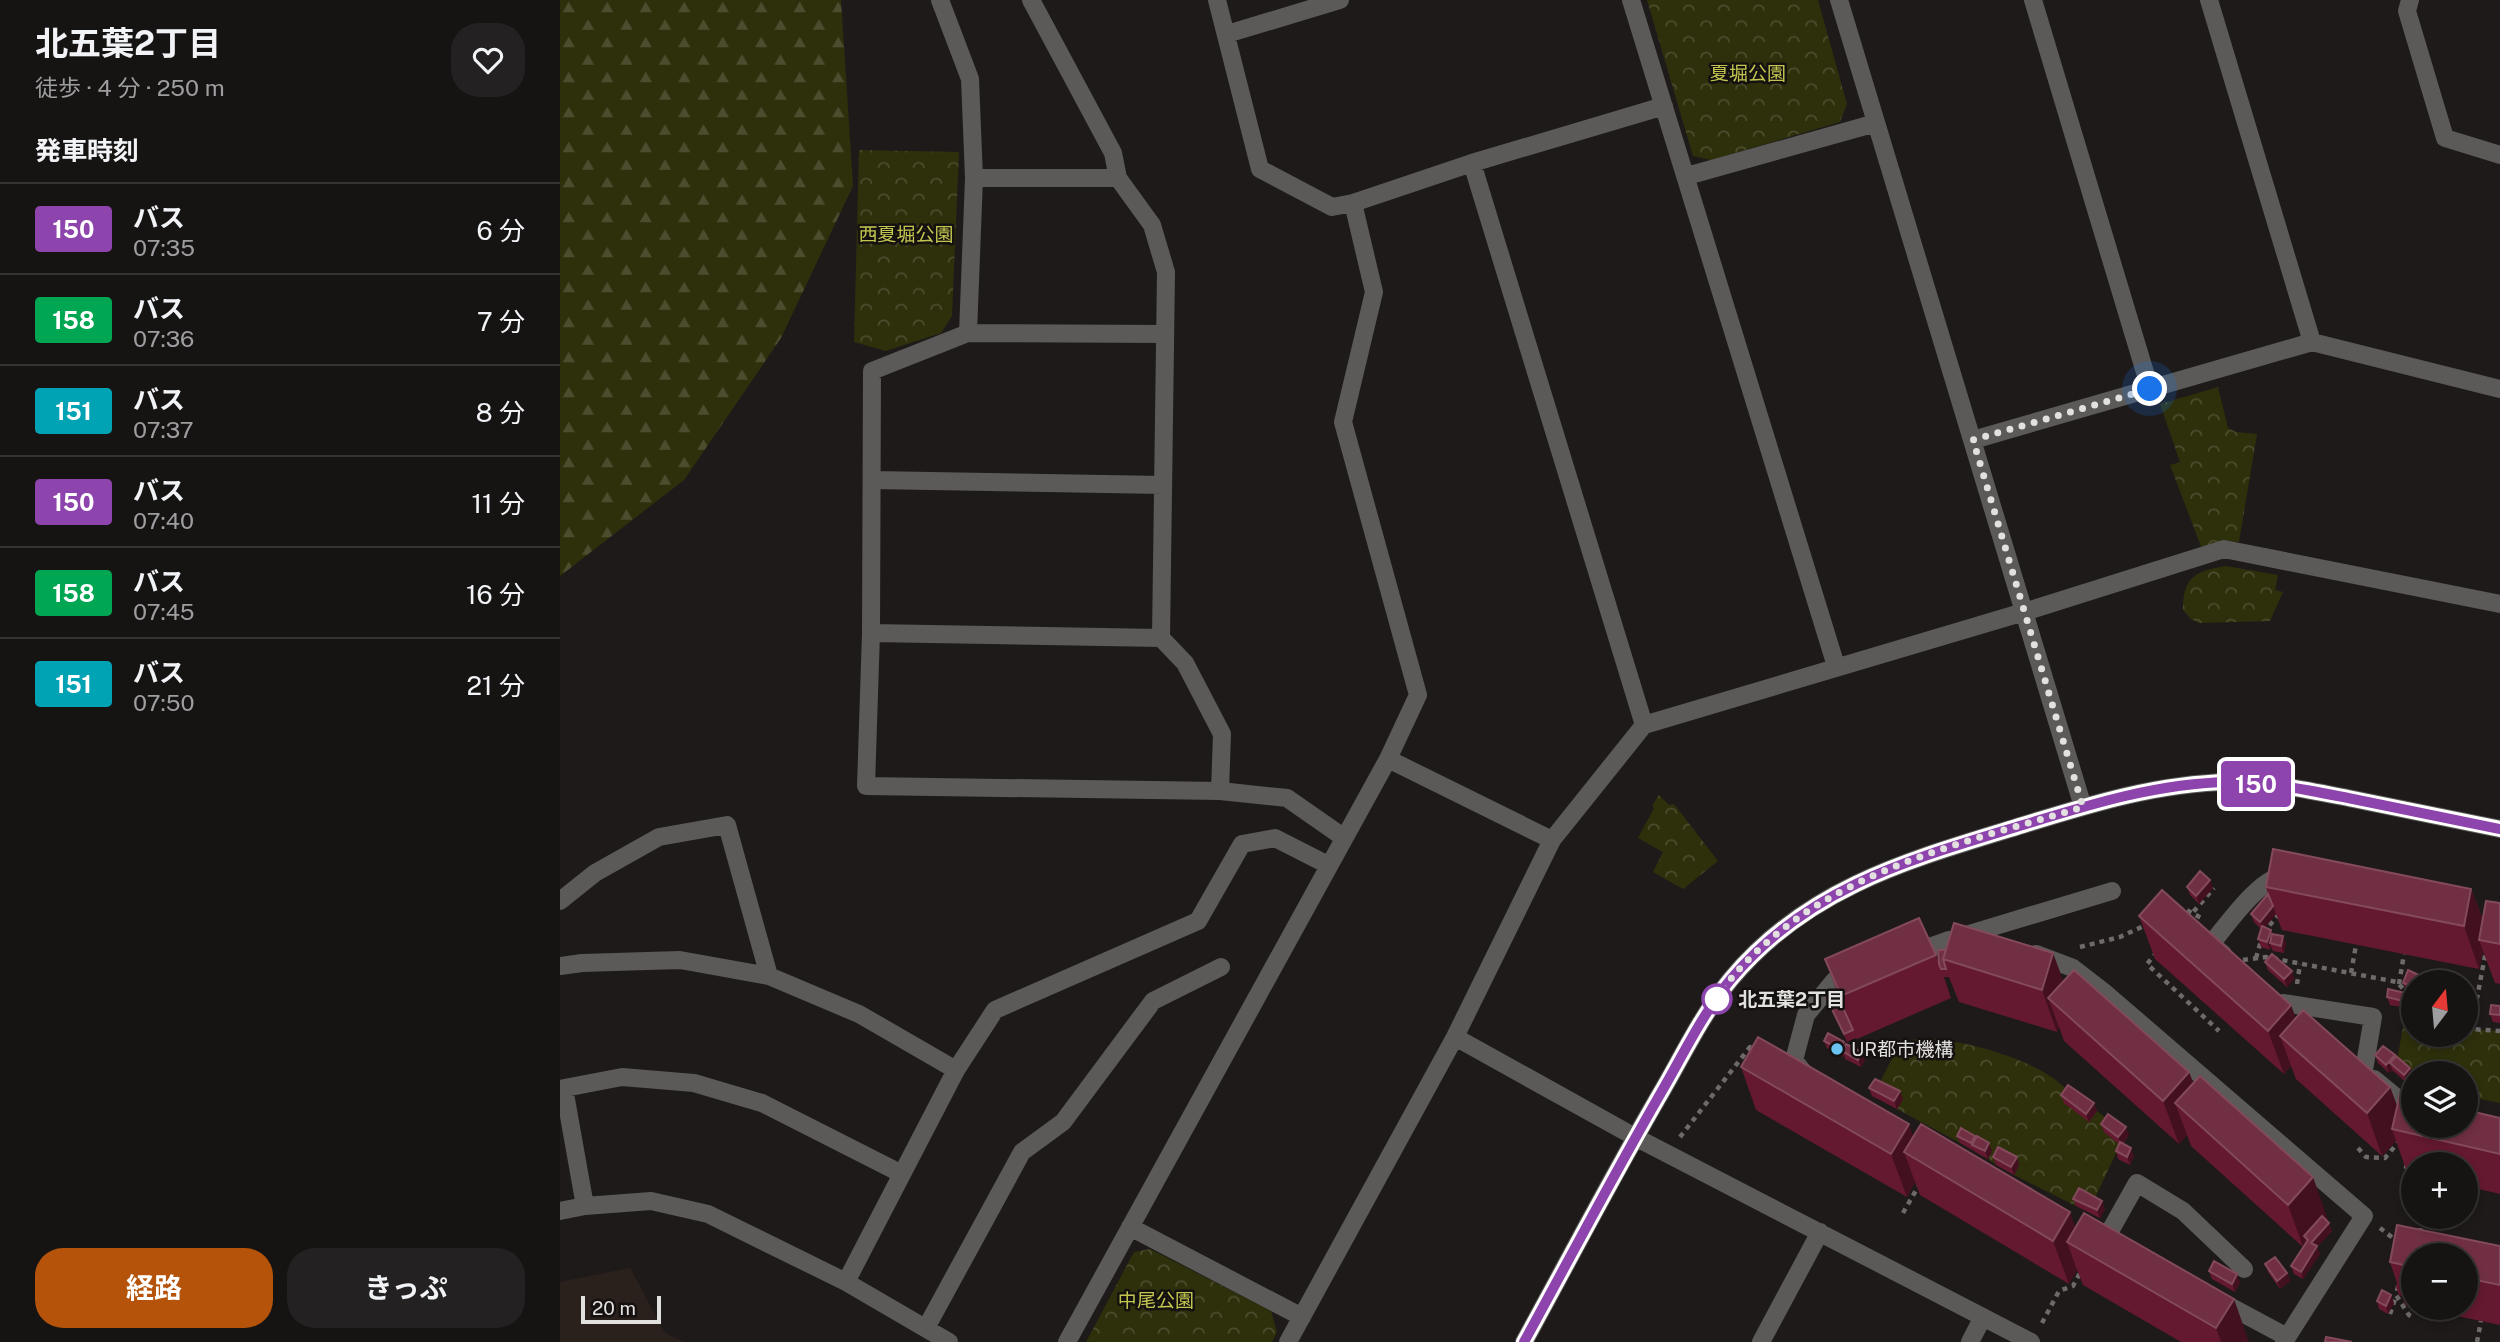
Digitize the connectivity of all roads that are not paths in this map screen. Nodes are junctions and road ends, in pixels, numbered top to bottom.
1 (940, 0) edge
2 (1031, 0) edge
3 (1217, 0) edge
4 (1340, 0) edge
5 (1632, 0) edge
6 (1839, 0) edge
7 (2033, 0) edge
8 (2209, 0) edge
9 (2410, 0) edge
10 (1227, 34) junction
11 (1664, 106) junction
12 (1876, 123) junction
13 (2500, 155) edge
14 (1472, 163) junction
15 (1686, 176) junction
16 (974, 178) junction
17 (1118, 178) junction
18 (1353, 203) junction
19 (968, 333) junction
20 (1165, 334) junction
21 (2312, 342) junction
22 (2150, 389) junction
23 (2500, 389) edge
24 (1973, 440) junction
25 (872, 480) junction
26 (1163, 485) junction
27 (2500, 604) edge
28 (2024, 612) junction
29 (871, 633) junction
30 (1161, 638) junction
31 (1836, 666) junction
32 (1644, 725) junction
33 (1388, 759) junction
34 (1220, 791) junction
35 (2083, 807) junction
36 (2500, 829) edge
37 (1343, 837) junction
38 (1552, 841) junction
39 (1328, 864) junction
40 (2307, 877) edge
41 (2112, 891) dead end
42 (560, 901) edge
43 (1949, 940) junction
44 (1991, 946) edge
45 (2023, 952) edge
46 (1898, 958) edge
47 (2232, 961) edge
48 (560, 966) edge
49 (1221, 967) dead end
50 (1872, 968) edge
51 (769, 976) junction
52 (2313, 1028) edge
53 (1455, 1037) junction
54 (2350, 1058) edge
55 (956, 1070) junction
56 (2364, 1070) junction
57 (562, 1088) edge
58 (1822, 1088) edge
59 (2401, 1101) edge
60 (1635, 1137) junction
61 (902, 1174) junction
62 (584, 1206) junction
63 (560, 1211) edge
64 (1130, 1227) junction
65 (1820, 1232) junction
66 (2102, 1238) edge
67 (2245, 1269) dead end
68 (846, 1282) junction
69 (2202, 1292) edge
70 (1302, 1317) junction
71 (1983, 1317) junction
72 (926, 1328) junction
73 (2286, 1340) edge
74 (949, 1342) edge
75 (1067, 1342) edge
76 (1288, 1342) edge
77 (1524, 1342) edge
78 (1761, 1342) edge
79 (1970, 1342) edge
80 (2031, 1342) edge

1 - 16 street
2 - 17 street
3 - 10 street
4 - 10 street
5 - 11 street
6 - 12 street
7 - 22 street
8 - 21 street
9 - 13 street
10 - 18 street
11 - 14 street
11 - 15 street
12 - 15 street
12 - 24 street
14 - 18 street
14 - 32 street
15 - 31 street
16 - 17 street
16 - 19 street
17 - 20 street
18 - 33 street
19 - 20 street
19 - 25 street
20 - 26 street
21 - 22 street
21 - 23 street
22 - 24 street
24 - 28 street
25 - 26 street
25 - 29 street
26 - 30 street
27 - 28 street
28 - 31 street
28 - 35 street
29 - 30 street
29 - 34 street
30 - 34 street
31 - 32 street
32 - 38 street
33 - 37 street
33 - 38 street
34 - 37 street
35 - 36 street
35 - 60 street
37 - 39 street
38 - 53 street
39 - 55 street
39 - 64 street
40 - 47 street
41 - 43 street
42 - 51 street
43 - 44 street
43 - 46 street
45 - 73 street
48 - 51 street
49 - 72 street
50 - 58 street
51 - 55 street
52 - 56 street
53 - 60 street
53 - 70 street
54 - 56 street
55 - 61 street
56 - 59 street
57 - 61 street
57 - 62 street
60 - 65 street
60 - 77 street
61 - 68 street
62 - 63 street
62 - 68 street
64 - 70 street
64 - 75 street
65 - 71 street
65 - 78 street
66 - 67 street
68 - 72 street
69 - 73 street
70 - 76 street
71 - 79 street
71 - 80 street
72 - 74 street

